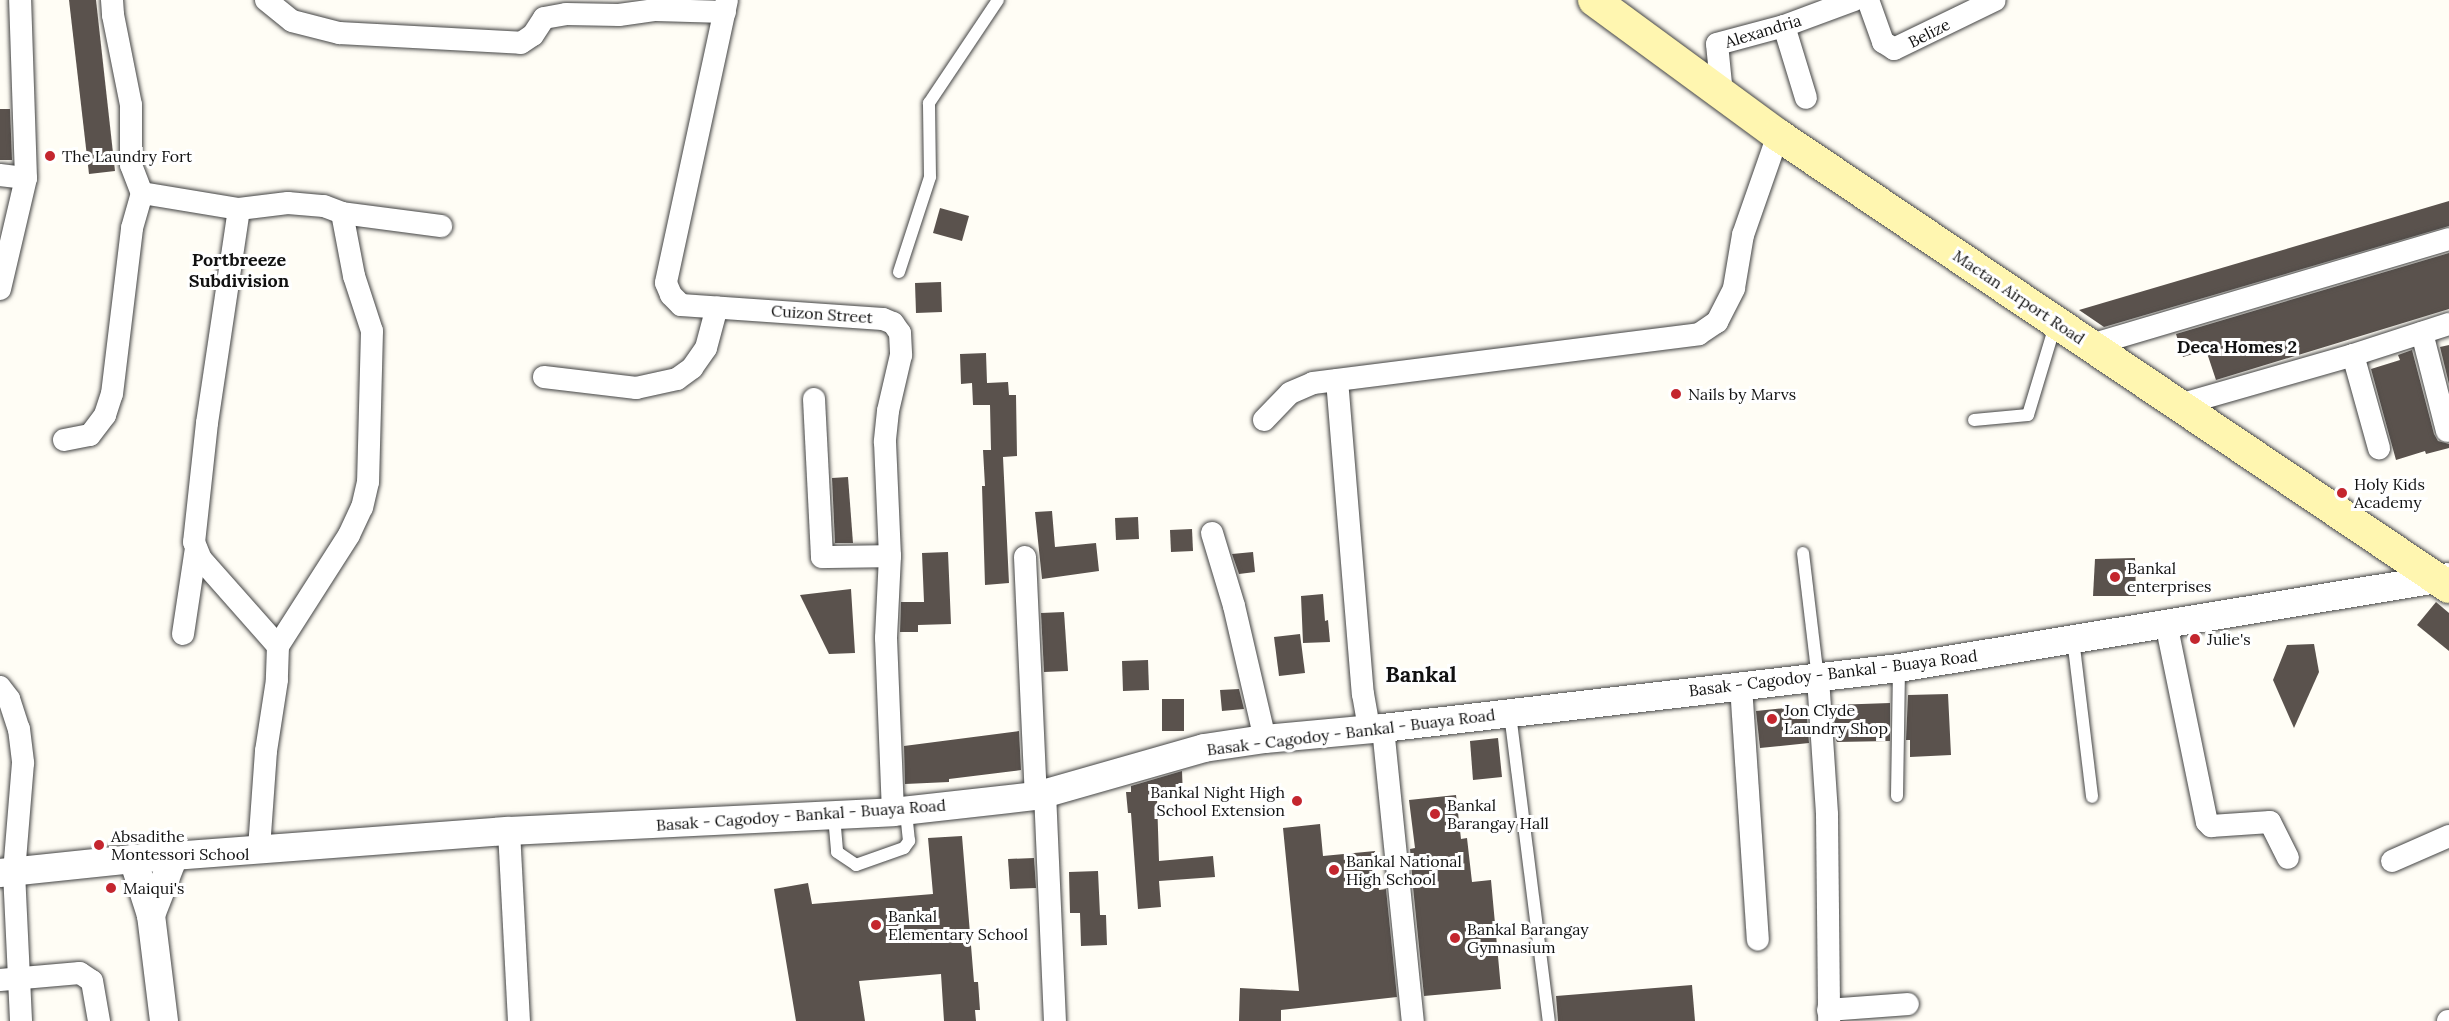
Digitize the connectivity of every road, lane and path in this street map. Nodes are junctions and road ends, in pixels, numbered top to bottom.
1 (20, 0) edge
2 (112, 0) edge
3 (266, 0) edge
4 (998, 0) edge
5 (1594, 0) edge
6 (1854, 0) edge
7 (1868, 0) edge
8 (1995, 0) edge
9 (726, 6) edge
10 (1964, 7) edge
11 (544, 9) edge
12 (1784, 26) junction
13 (1722, 94) junction
14 (1806, 98) dead end
15 (1778, 135) junction
16 (0, 175) edge
17 (26, 178) junction
18 (142, 192) junction
19 (239, 209) junction
20 (342, 213) junction
21 (441, 226) dead end
22 (2449, 239) edge
23 (899, 273) dead end
24 (0, 289) edge
25 (717, 307) junction
26 (2056, 321) junction
27 (2449, 324) edge
28 (2422, 333) junction
29 (2091, 345) junction
30 (2353, 355) junction
31 (544, 377) dead end
32 (1337, 380) junction
33 (814, 399) dead end
34 (2179, 405) junction
35 (1264, 420) dead end
36 (1974, 420) dead end
37 (2448, 431) edge
38 (63, 440) dead end
39 (2379, 448) dead end
40 (1212, 533) dead end
41 (196, 548) junction
42 (1803, 552) dead end
43 (890, 556) junction
44 (1025, 556) dead end
45 (2445, 581) edge
46 (2166, 623) junction
47 (183, 634) dead end
48 (2073, 639) junction
49 (278, 646) junction
50 (1899, 668) junction
51 (1818, 678) junction
52 (1741, 686) junction
53 (0, 687) edge
54 (1510, 712) junction
55 (1376, 729) junction
56 (1265, 738) junction
57 (1041, 794) junction
58 (1897, 796) dead end
59 (2092, 797) dead end
60 (899, 812) junction
61 (834, 816) junction
62 (509, 831) junction
63 (2449, 836) edge
64 (259, 849) junction
65 (174, 856) junction
66 (2288, 858) dead end
67 (133, 859) junction
68 (2392, 861) dead end
69 (7, 872) edge
70 (151, 915) junction
71 (1758, 939) dead end
72 (10, 980) edge
73 (1908, 1004) dead end
74 (1829, 1016) edge
75 (21, 1021) edge
76 (99, 1021) edge
77 (164, 1021) edge
78 (519, 1021) edge
79 (1055, 1021) edge
80 (1413, 1021) edge
81 (1550, 1021) edge

1 - 17 street
2 - 18 street
3 - 11 street
4 - 23 lane
5 - 13 main road, Mactan Airport Road
6 - 12 street, Alexandria
7 - 10 street, Belize
8 - 10 street, Belize
9 - 11 street
9 - 25 street, Cuizon Street
12 - 13 street, Alexandria
12 - 14 street
13 - 15 main road, Mactan Airport Road
15 - 26 main road, Mactan Airport Road
15 - 32 street
16 - 17 street
17 - 24 street
18 - 19 street
18 - 38 street
19 - 20 street
19 - 41 street
20 - 21 street
20 - 49 street
22 - 29 street
25 - 31 street
25 - 43 street, Cuizon Street
26 - 29 main road, Mactan Airport Road
26 - 36 lane
27 - 28 street
28 - 30 street
28 - 37 street
29 - 34 main road, Mactan Airport Road
30 - 34 street
30 - 39 street
32 - 35 street
32 - 55 street
33 - 43 street
34 - 45 main road, Mactan Airport Road
40 - 56 street
41 - 47 street
41 - 49 street
42 - 51 lane
43 - 60 street, Cuizon Street
44 - 57 street
45 - 46 street, Basak - Cagodoy - Bankal - Buaya Road
46 - 48 street, Basak - Cagodoy - Bankal - Buaya Road
46 - 66 street
48 - 50 street, Basak - Cagodoy - Bankal - Buaya Road
48 - 59 lane
49 - 64 street
50 - 51 street, Basak - Cagodoy - Bankal - Buaya Road
50 - 58 lane
51 - 52 street, Basak - Cagodoy - Bankal - Buaya Road
51 - 74 street
52 - 54 street, Basak - Cagodoy - Bankal - Buaya Road
52 - 71 street
53 - 69 street
54 - 55 street, Basak - Cagodoy - Bankal - Buaya Road
54 - 81 lane
55 - 56 street, Basak - Cagodoy - Bankal - Buaya Road
55 - 80 street
56 - 57 street, Basak - Cagodoy - Bankal - Buaya Road
57 - 60 street, Basak - Cagodoy - Bankal - Buaya Road
57 - 79 street
60 - 61 street, Basak - Cagodoy - Bankal - Buaya Road
60 - 61 lane
61 - 62 street, Basak - Cagodoy - Bankal - Buaya Road
62 - 64 street, Basak - Cagodoy - Bankal - Buaya Road
62 - 78 street
63 - 68 street
64 - 65 street, Basak - Cagodoy - Bankal - Buaya Road
65 - 67 street, Basak - Cagodoy - Bankal - Buaya Road
65 - 70 street
67 - 69 street, Basak - Cagodoy - Bankal - Buaya Road
67 - 70 street
69 - 72 street
70 - 77 street
72 - 75 street
72 - 76 street
73 - 74 street

